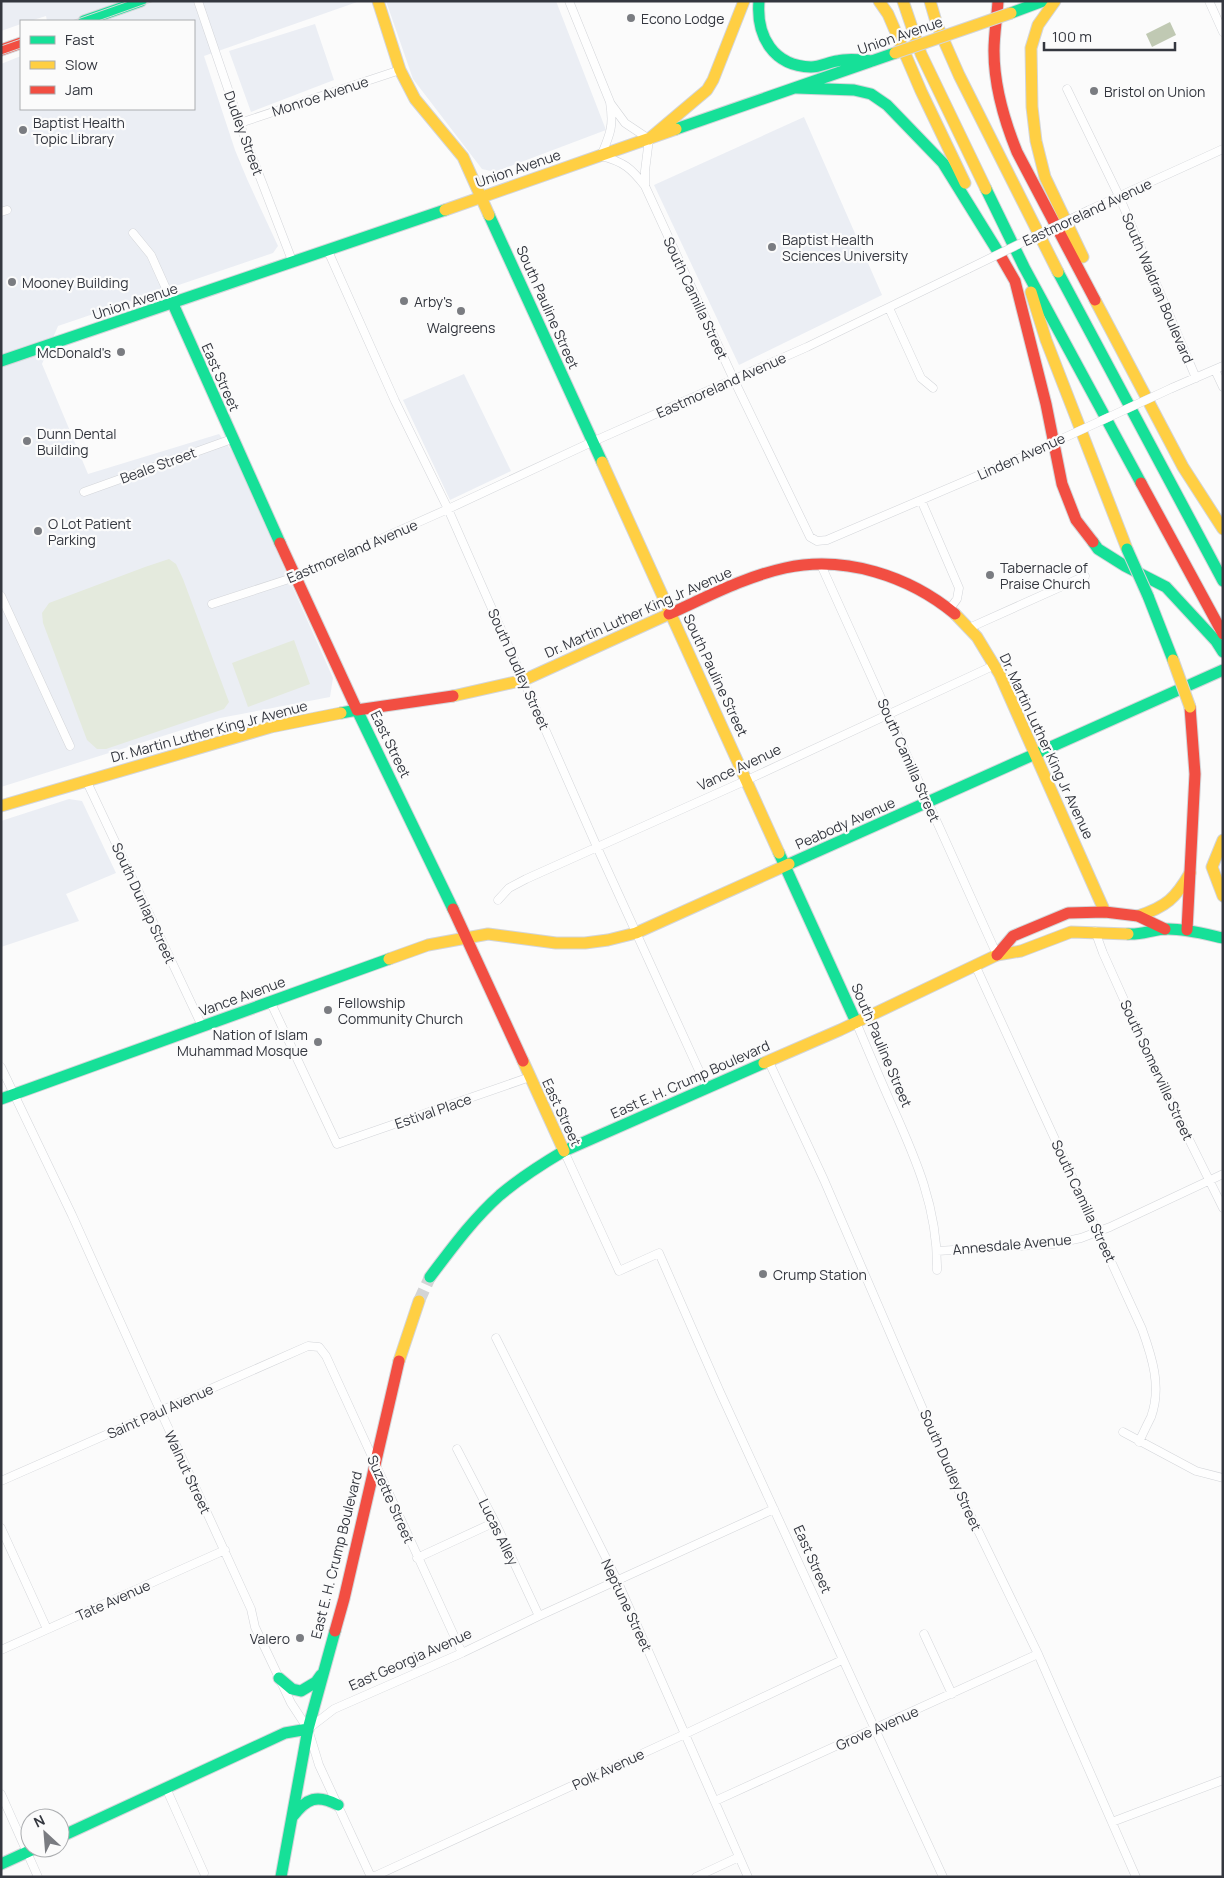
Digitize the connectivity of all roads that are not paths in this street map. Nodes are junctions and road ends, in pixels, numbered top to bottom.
1 (141, 1) edge
2 (198, 1) edge
3 (378, 1) edge
4 (569, 1) edge
5 (744, 1) edge
6 (759, 1) edge
7 (879, 1) edge
8 (903, 1) edge
9 (930, 1) edge
10 (998, 1) edge
11 (1043, 1) edge
12 (1055, 1) edge
13 (1209, 1) edge
14 (87, 20) edge
15 (1223, 32) edge
16 (20, 43) edge
17 (2, 48) edge
18 (872, 61) junction
19 (400, 70) junction
20 (797, 88) junction
21 (1067, 89) dead end
22 (610, 102) junction
23 (240, 123) junction
24 (649, 139) junction
25 (1223, 149) edge
26 (601, 156) junction
27 (645, 186) junction
28 (1119, 196) junction
29 (482, 197) junction
30 (133, 232) dead end
31 (988, 234) junction
32 (328, 251) junction
33 (293, 263) junction
34 (1024, 267) junction
35 (173, 304) junction
36 (889, 308) junction
37 (1121, 348) junction
38 (1, 361) edge
39 (1219, 368) edge
40 (1196, 378) junction
41 (734, 380) junction
42 (1223, 387) edge
43 (932, 388) dead end
44 (232, 438) junction
45 (592, 442) junction
46 (84, 492) dead end
47 (921, 500) junction
48 (448, 510) junction
49 (1223, 529) edge
50 (1196, 531) junction
51 (817, 541) joint
52 (821, 565) junction
53 (1223, 570) edge
54 (295, 576) junction
55 (1085, 576) dead end
56 (1223, 581) edge
57 (1, 596) edge
58 (212, 604) dead end
59 (950, 610) junction
60 (671, 614) junction
61 (969, 628) junction
62 (1220, 635) edge
63 (1223, 652) edge
64 (995, 665) junction
65 (1223, 670) edge
66 (524, 680) junction
67 (357, 710) junction
68 (888, 714) junction
69 (70, 746) dead end
70 (1035, 753) junction
71 (86, 780) junction
72 (747, 780) junction
73 (928, 802) junction
74 (1, 806) edge
75 (1223, 840) edge
76 (597, 847) junction
77 (786, 866) junction
78 (1192, 869) junction
79 (1223, 896) edge
80 (498, 900) dead end
81 (1105, 912) junction
82 (1138, 916) junction
83 (1165, 929) junction
84 (1187, 930) junction
85 (1095, 931) junction
86 (636, 933) junction
87 (467, 937) junction
88 (1223, 938) edge
89 (997, 955) junction
90 (976, 967) junction
91 (270, 1001) junction
92 (856, 1022) junction
93 (202, 1026) junction
94 (769, 1062) junction
95 (1, 1067) edge
96 (530, 1077) junction
97 (707, 1088) junction
98 (14, 1094) junction
99 (1, 1099) edge
100 (564, 1151) junction
101 (1223, 1174) edge
102 (1209, 1180) junction
103 (1223, 1208) edge
104 (1098, 1232) junction
105 (937, 1251) junction
106 (937, 1270) dead end
107 (430, 1277) tunnel mouth
108 (419, 1301) tunnel mouth
109 (496, 1338) dead end
110 (319, 1347) joint
111 (160, 1410) junction
112 (1123, 1432) dead end
113 (1139, 1442) junction
114 (457, 1449) dead end
115 (374, 1461) junction
116 (1223, 1478) edge
117 (1, 1481) edge
118 (774, 1509) junction
119 (495, 1522) junction
120 (1, 1528) edge
121 (225, 1550) junction
122 (417, 1558) junction
123 (617, 1580) junction
124 (539, 1616) junction
125 (47, 1629) junction
126 (924, 1634) dead end
127 (1, 1650) edge
128 (462, 1653) junction
129 (1038, 1654) junction
130 (842, 1660) junction
131 (321, 1675) junction
132 (279, 1678) junction
133 (952, 1694) junction
134 (308, 1728) junction
135 (875, 1729) junction
136 (685, 1734) junction
137 (1223, 1780) edge
138 (166, 1788) junction
139 (1, 1794) edge
140 (715, 1801) junction
141 (338, 1806) junction
142 (292, 1818) junction
143 (1112, 1822) junction
144 (20, 1829) edge
145 (70, 1832) edge
146 (20, 1855) edge
147 (739, 1857) junction
148 (33, 1858) edge
149 (1, 1864) edge
150 (204, 1873) dead end
151 (38, 1877) edge
152 (281, 1877) edge
153 (372, 1877) edge
154 (696, 1877) edge
155 (748, 1877) edge
156 (943, 1877) edge
157 (1136, 1877) edge

1 - 14 main road
2 - 23 street, Dudley Street
3 - 19 main road, South Pauline Street
4 - 22 street
5 - 24 main road
6 - 18 main road
7 - 31 main road
8 - 34 main road
9 - 50 main road
10 - 37 main road
11 - 18 main road, Union Avenue, bridge
12 - 37 main road
13 - 15 street
16 - 17 main road
18 - 20 main road, Union Avenue
19 - 23 street, Monroe Avenue
19 - 29 main road, South Pauline Street
20 - 24 main road, Union Avenue
20 - 31 main road
21 - 28 street, South Waldran Boulevard
22 - 24 street
22 - 26 street
23 - 33 street, Dudley Street
24 - 26 main road, Union Avenue
24 - 27 street, South Camilla Street
25 - 28 street, Eastmoreland Avenue
26 - 27 street, South Camilla Street
26 - 29 main road, Union Avenue
27 - 41 street, South Camilla Street
28 - 36 street, Eastmoreland Avenue, bridge
28 - 40 street, South Waldran Boulevard
29 - 32 main road, Union Avenue
29 - 45 main road, South Pauline Street
30 - 35 street, East Street
31 - 62 main road
32 - 33 main road, Union Avenue
32 - 48 street, South Dudley Street
33 - 35 main road, Union Avenue
34 - 62 main road
34 - 78 main road, bridge
35 - 38 main road, Union Avenue
35 - 44 main road, East Street
36 - 41 street, Eastmoreland Avenue
36 - 43 street
37 - 49 main road
39 - 40 street, Linden Avenue
39 - 42 street
40 - 47 street, Linden Avenue, bridge
41 - 45 street, Eastmoreland Avenue
41 - 51 street, South Camilla Street
44 - 46 street, Beale Street
44 - 54 main road, East Street
45 - 48 street, Eastmoreland Avenue
45 - 60 main road, South Pauline Street
47 - 51 street, Linden Avenue
47 - 59 street
48 - 54 street, Eastmoreland Avenue
48 - 66 street, South Dudley Street
50 - 53 main road
50 - 56 main road
52 - 59 main road, Dr. Martin Luther King Jr Avenue
52 - 60 main road, Dr. Martin Luther King Jr Avenue
52 - 68 street, South Camilla Street
54 - 58 street, Eastmoreland Avenue
54 - 67 main road, East Street
55 - 61 street
57 - 69 street
59 - 61 main road, Dr. Martin Luther King Jr Avenue
60 - 66 main road, Dr. Martin Luther King Jr Avenue
60 - 72 main road, South Pauline Street
61 - 64 main road, Dr. Martin Luther King Jr Avenue
62 - 63 main road
64 - 68 street, Vance Avenue
64 - 70 main road, Dr. Martin Luther King Jr Avenue
65 - 70 main road, Peabody Avenue
66 - 67 main road, Dr. Martin Luther King Jr Avenue
66 - 76 street, South Dudley Street
67 - 71 main road, Dr. Martin Luther King Jr Avenue
67 - 87 main road, East Street
68 - 72 street, Vance Avenue
68 - 73 street, South Camilla Street
70 - 73 main road, Peabody Avenue
70 - 81 main road, Dr. Martin Luther King Jr Avenue
71 - 74 main road, Dr. Martin Luther King Jr Avenue
71 - 93 street, South Dunlap Street
72 - 76 street, Vance Avenue
72 - 77 main road, South Pauline Street
73 - 77 main road, Peabody Avenue
73 - 89 street, South Camilla Street
75 - 79 main road
76 - 80 street, Vance Avenue
76 - 86 street, South Dudley Street
77 - 86 main road, Peabody Avenue
77 - 92 main road, South Pauline Street
78 - 82 main road
78 - 84 main road
81 - 82 main road, East E. H. Crump Boulevard
81 - 89 main road, East E. H. Crump Boulevard
82 - 83 main road, East E. H. Crump Boulevard
83 - 84 main road
83 - 85 main road, East E. H. Crump Boulevard
84 - 88 main road
85 - 89 main road, East E. H. Crump Boulevard
85 - 102 street, South Somerville Street
86 - 87 main road, Peabody Avenue
86 - 97 street, South Dudley Street
87 - 91 main road, Vance Avenue
87 - 96 main road, East Street
89 - 90 main road, East E. H. Crump Boulevard
90 - 92 main road, East E. H. Crump Boulevard
90 - 104 street, South Camilla Street
91 - 93 main road, Vance Avenue
91 - 96 street, Estival Place
92 - 94 main road, East E. H. Crump Boulevard
92 - 105 street, South Pauline Street
93 - 98 main road, Vance Avenue
94 - 97 main road, East E. H. Crump Boulevard
94 - 129 street, South Dudley Street
95 - 98 street, Walnut Street
96 - 100 main road, East Street
97 - 100 main road, East E. H. Crump Boulevard
98 - 99 main road, Vance Avenue
98 - 111 street, Walnut Street
100 - 107 main road, East E. H. Crump Boulevard
100 - 118 street, East Street
101 - 102 street, Annesdale Avenue
102 - 103 street, South Somerville Street
102 - 104 street, Annesdale Avenue
104 - 105 street, Annesdale Avenue
104 - 113 street, South Camilla Street
105 - 106 street, South Pauline Street
108 - 115 main road, East E. H. Crump Boulevard
109 - 123 street, Neptune Street
110 - 111 street, Saint Paul Avenue
110 - 115 street, Suzette Street
111 - 117 street, Saint Paul Avenue
111 - 121 street, Walnut Street
112 - 113 street
113 - 116 street
114 - 119 street, Lucas Alley
115 - 122 street, Suzette Street
115 - 131 main road, East E. H. Crump Boulevard
118 - 123 street, East Georgia Avenue
118 - 130 street, East Street
119 - 122 street
119 - 124 street, Lucas Alley
120 - 125 street
121 - 125 street, Tate Avenue
121 - 132 street, Walnut Street
122 - 128 street, Suzette Street
123 - 124 street, East Georgia Avenue
123 - 136 street, Neptune Street
124 - 128 street, East Georgia Avenue
125 - 127 street, Tate Avenue
126 - 133 street
128 - 134 street, East Georgia Avenue
129 - 133 street, Grove Avenue
129 - 143 street, South Dudley Street
130 - 135 street, East Street
130 - 136 street, Polk Avenue
131 - 132 main road
131 - 134 main road, East E. H. Crump Boulevard
132 - 134 street, Walnut Street
133 - 135 street, Grove Avenue
134 - 138 main road, East Georgia Avenue
134 - 141 street, Walnut Street
134 - 142 main road, East E. H. Crump Boulevard
135 - 140 street, Grove Avenue
135 - 156 street, East Street
136 - 140 street, Neptune Street
136 - 153 street, Polk Avenue
137 - 143 street
138 - 145 main road, East Georgia Avenue
138 - 150 street
139 - 144 street
140 - 147 street, Neptune Street
141 - 142 main road
141 - 153 street, Walnut Street
142 - 152 main road, East E. H. Crump Boulevard
143 - 157 street, South Dudley Street
146 - 149 main road
147 - 154 street
147 - 155 street, Neptune Street
148 - 151 street

